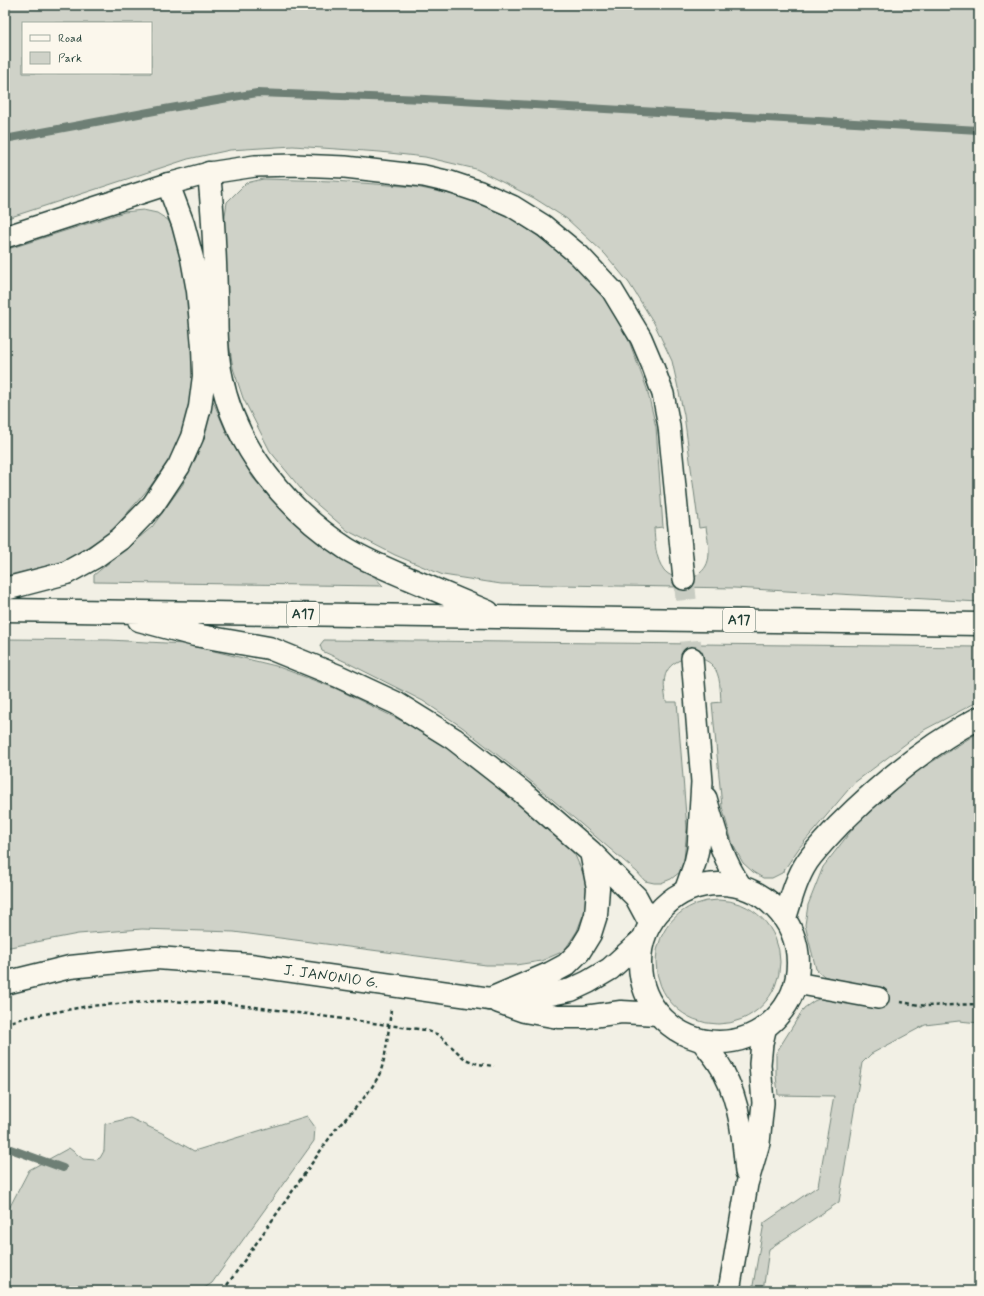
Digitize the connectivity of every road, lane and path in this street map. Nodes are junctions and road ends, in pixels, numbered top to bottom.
1 (209, 173) junction
2 (168, 184) junction
3 (5, 237) edge
4 (684, 579) tunnel mouth
5 (5, 590) edge
6 (5, 610) edge
7 (107, 611) junction
8 (498, 616) junction
9 (979, 624) edge
10 (692, 658) tunnel mouth
11 (979, 718) edge
12 (702, 782) junction
13 (591, 852) junction
14 (741, 886) junction
15 (685, 891) junction
16 (784, 918) junction
17 (646, 932) junction
18 (5, 983) edge
19 (796, 983) junction
20 (393, 986) junction
21 (878, 998) joint
22 (490, 999) junction
23 (979, 1004) edge
24 (658, 1014) junction
25 (5, 1024) edge
26 (389, 1025) junction
27 (766, 1026) junction
28 (701, 1040) junction
29 (494, 1066) dead end
30 (747, 1184) junction
31 (223, 1291) edge
32 (729, 1291) edge

1 - 2 street
1 - 4 street
1 - 8 main road
2 - 3 street
2 - 5 main road
6 - 7 main road, A17
7 - 8 main road, A17
7 - 13 main road
8 - 9 main road, A17
10 - 12 street
11 - 16 main road
12 - 14 street
12 - 15 street
13 - 17 main road
13 - 22 main road
14 - 15 main road, J. JANONIO G.
14 - 16 main road, J. JANONIO G.
15 - 17 main road, J. JANONIO G.
16 - 19 main road, J. JANONIO G.
17 - 22 main road, J. JANONIO G.
17 - 24 main road, J. JANONIO G.
18 - 20 main road, J. JANONIO G.
19 - 21 street
19 - 27 main road, J. JANONIO G.
20 - 22 main road, J. JANONIO G.
20 - 26 path
21 - 23 path
22 - 24 main road
24 - 28 main road, J. JANONIO G.
25 - 26 path
26 - 29 path
26 - 31 path
27 - 28 main road, J. JANONIO G.
27 - 30 street
28 - 30 street
30 - 32 street

